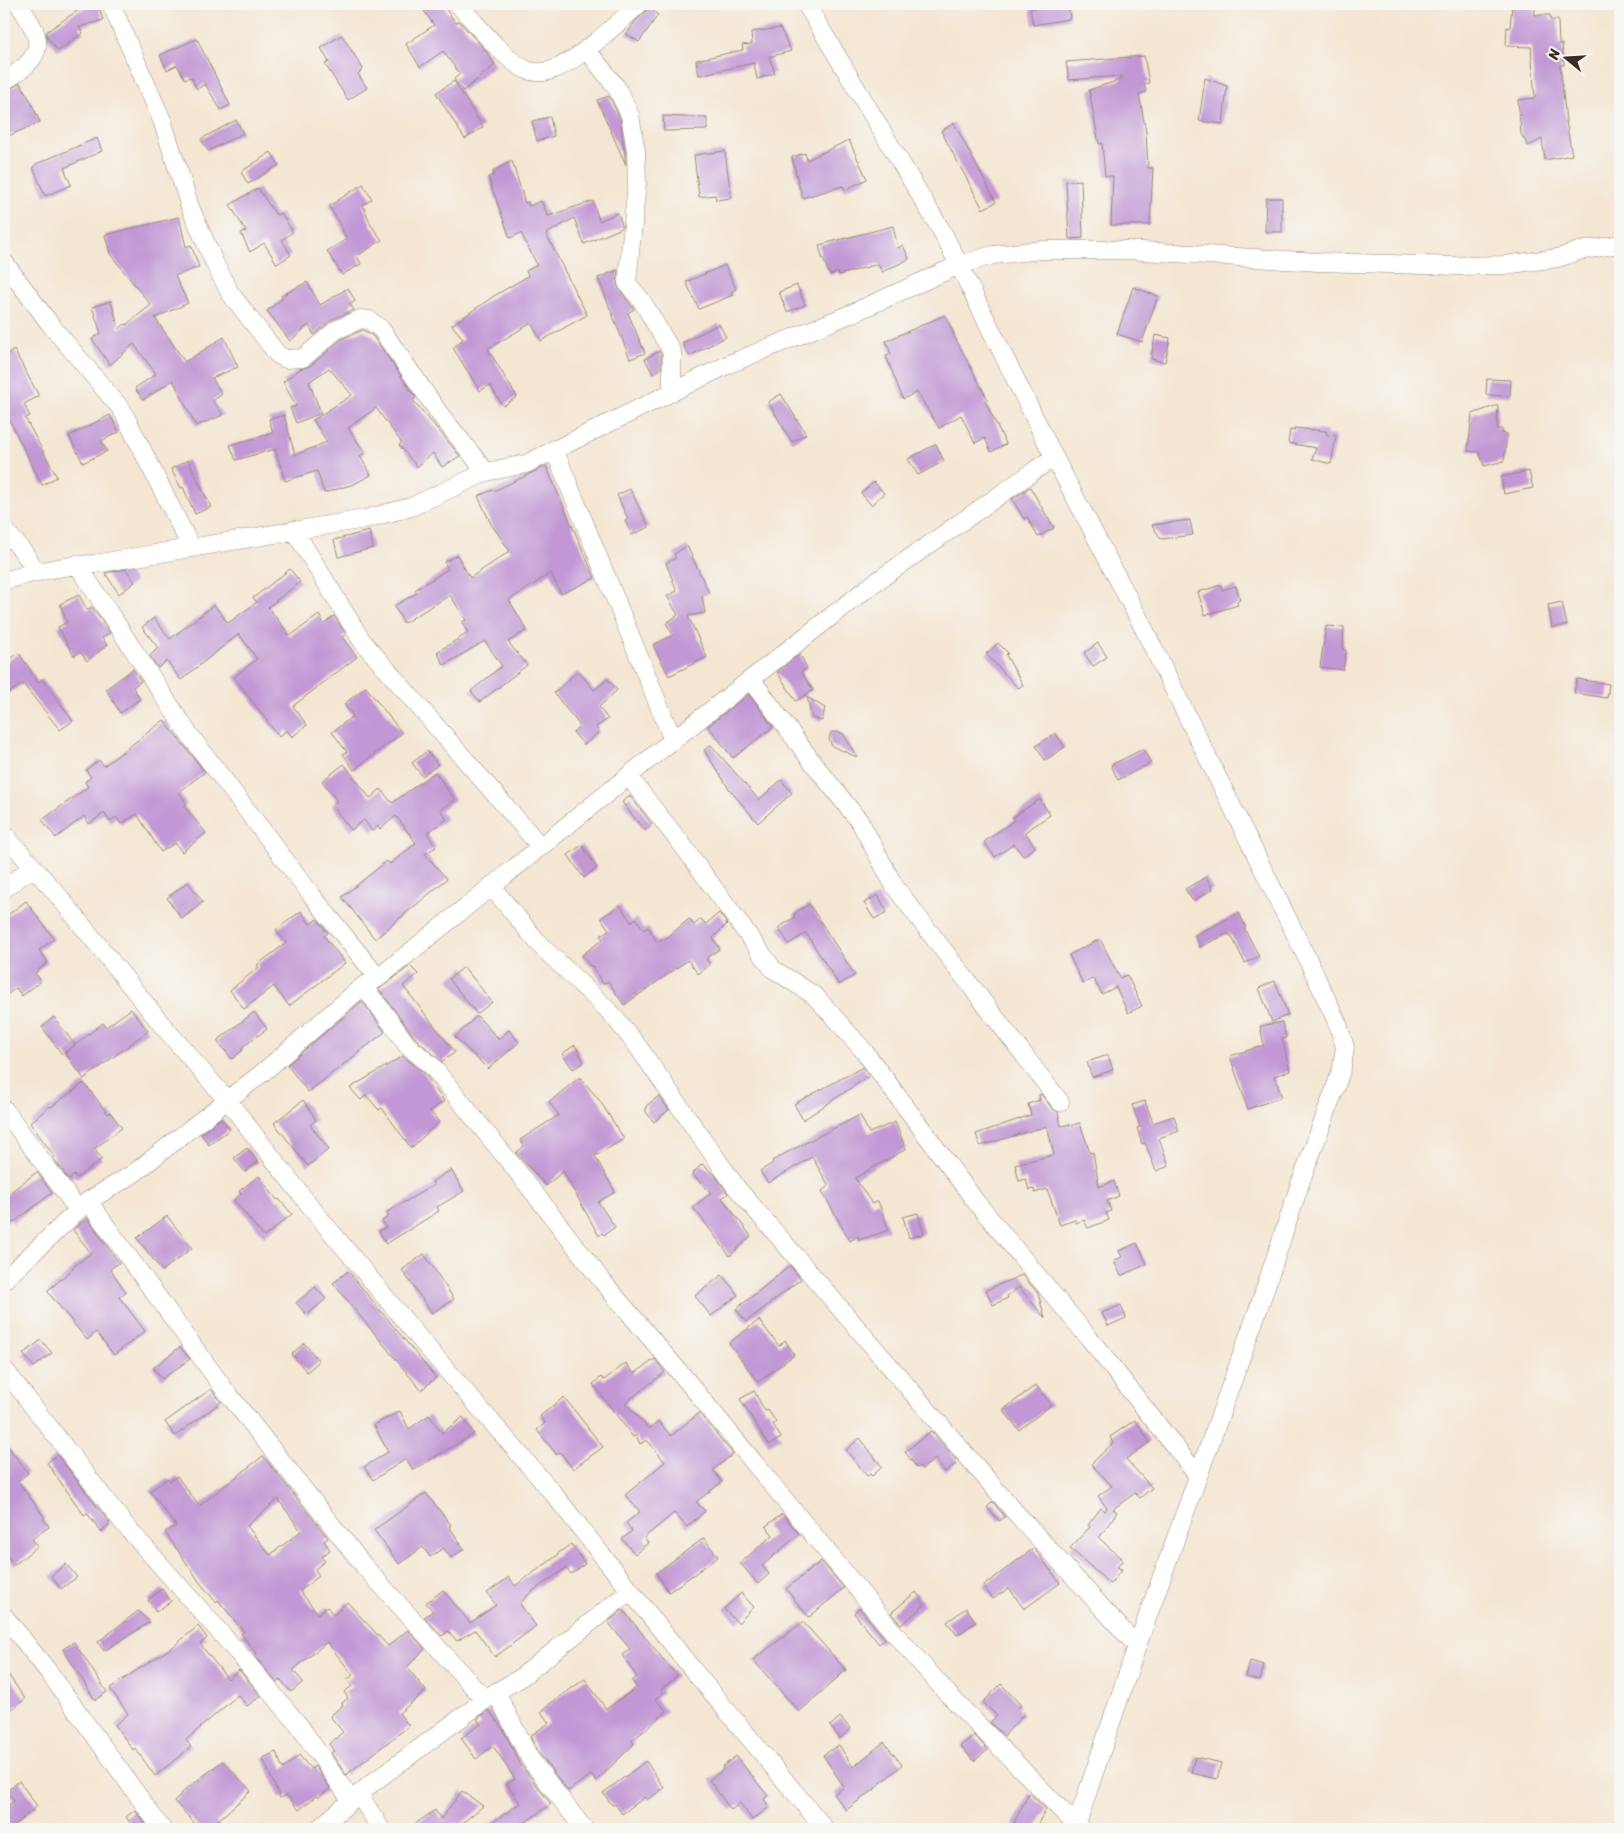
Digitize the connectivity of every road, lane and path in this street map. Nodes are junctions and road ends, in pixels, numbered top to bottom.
1 (19, 4) edge
2 (111, 4) edge
3 (458, 4) edge
4 (639, 4) edge
5 (806, 4) edge
6 (586, 48) junction
7 (4, 81) edge
8 (1620, 244) edge
9 (4, 262) edge
10 (960, 265) junction
11 (672, 392) junction
12 (554, 449) junction
13 (1054, 457) junction
14 (486, 472) junction
15 (4, 528) edge
16 (294, 530) junction
17 (191, 547) junction
18 (78, 564) junction
19 (36, 571) junction
20 (4, 581) edge
21 (751, 678) junction
22 (673, 740) junction
23 (628, 776) junction
24 (4, 834) edge
25 (540, 846) junction
26 (33, 868) junction
27 (491, 886) junction
28 (4, 889) edge
29 (378, 978) junction
30 (363, 986) junction
31 (227, 1100) junction
32 (1060, 1102) dead end
33 (4, 1110) edge
34 (83, 1205) junction
35 (4, 1280) edge
36 (4, 1369) edge
37 (1198, 1476) junction
38 (630, 1591) junction
39 (4, 1616) edge
40 (1137, 1646) junction
41 (490, 1696) junction
42 (355, 1797) junction
43 (1076, 1827) edge
44 (162, 1829) edge
45 (318, 1829) edge
46 (381, 1829) edge
47 (584, 1829) edge
48 (825, 1829) edge

1 - 7 street
2 - 14 street
3 - 6 street
4 - 6 street
5 - 10 street
6 - 11 street
8 - 10 street
9 - 17 street
10 - 11 street
10 - 13 street
11 - 12 street
12 - 14 street
12 - 22 street
13 - 21 street
13 - 37 street
14 - 16 street
15 - 19 street
16 - 17 street
16 - 25 street
17 - 18 street
18 - 19 street
18 - 29 street
19 - 20 street
21 - 22 street
21 - 32 street
22 - 23 street
23 - 25 street
23 - 37 street
24 - 26 street
25 - 27 street
26 - 28 street
26 - 31 street
27 - 29 street
27 - 40 street
29 - 30 street
30 - 31 street
30 - 43 street
31 - 34 street
31 - 38 street
33 - 34 street
34 - 35 street
34 - 41 street
36 - 42 street
37 - 40 street
38 - 41 street
38 - 48 street
39 - 44 street
40 - 43 street
41 - 42 street
41 - 47 street
42 - 45 street
42 - 46 street

